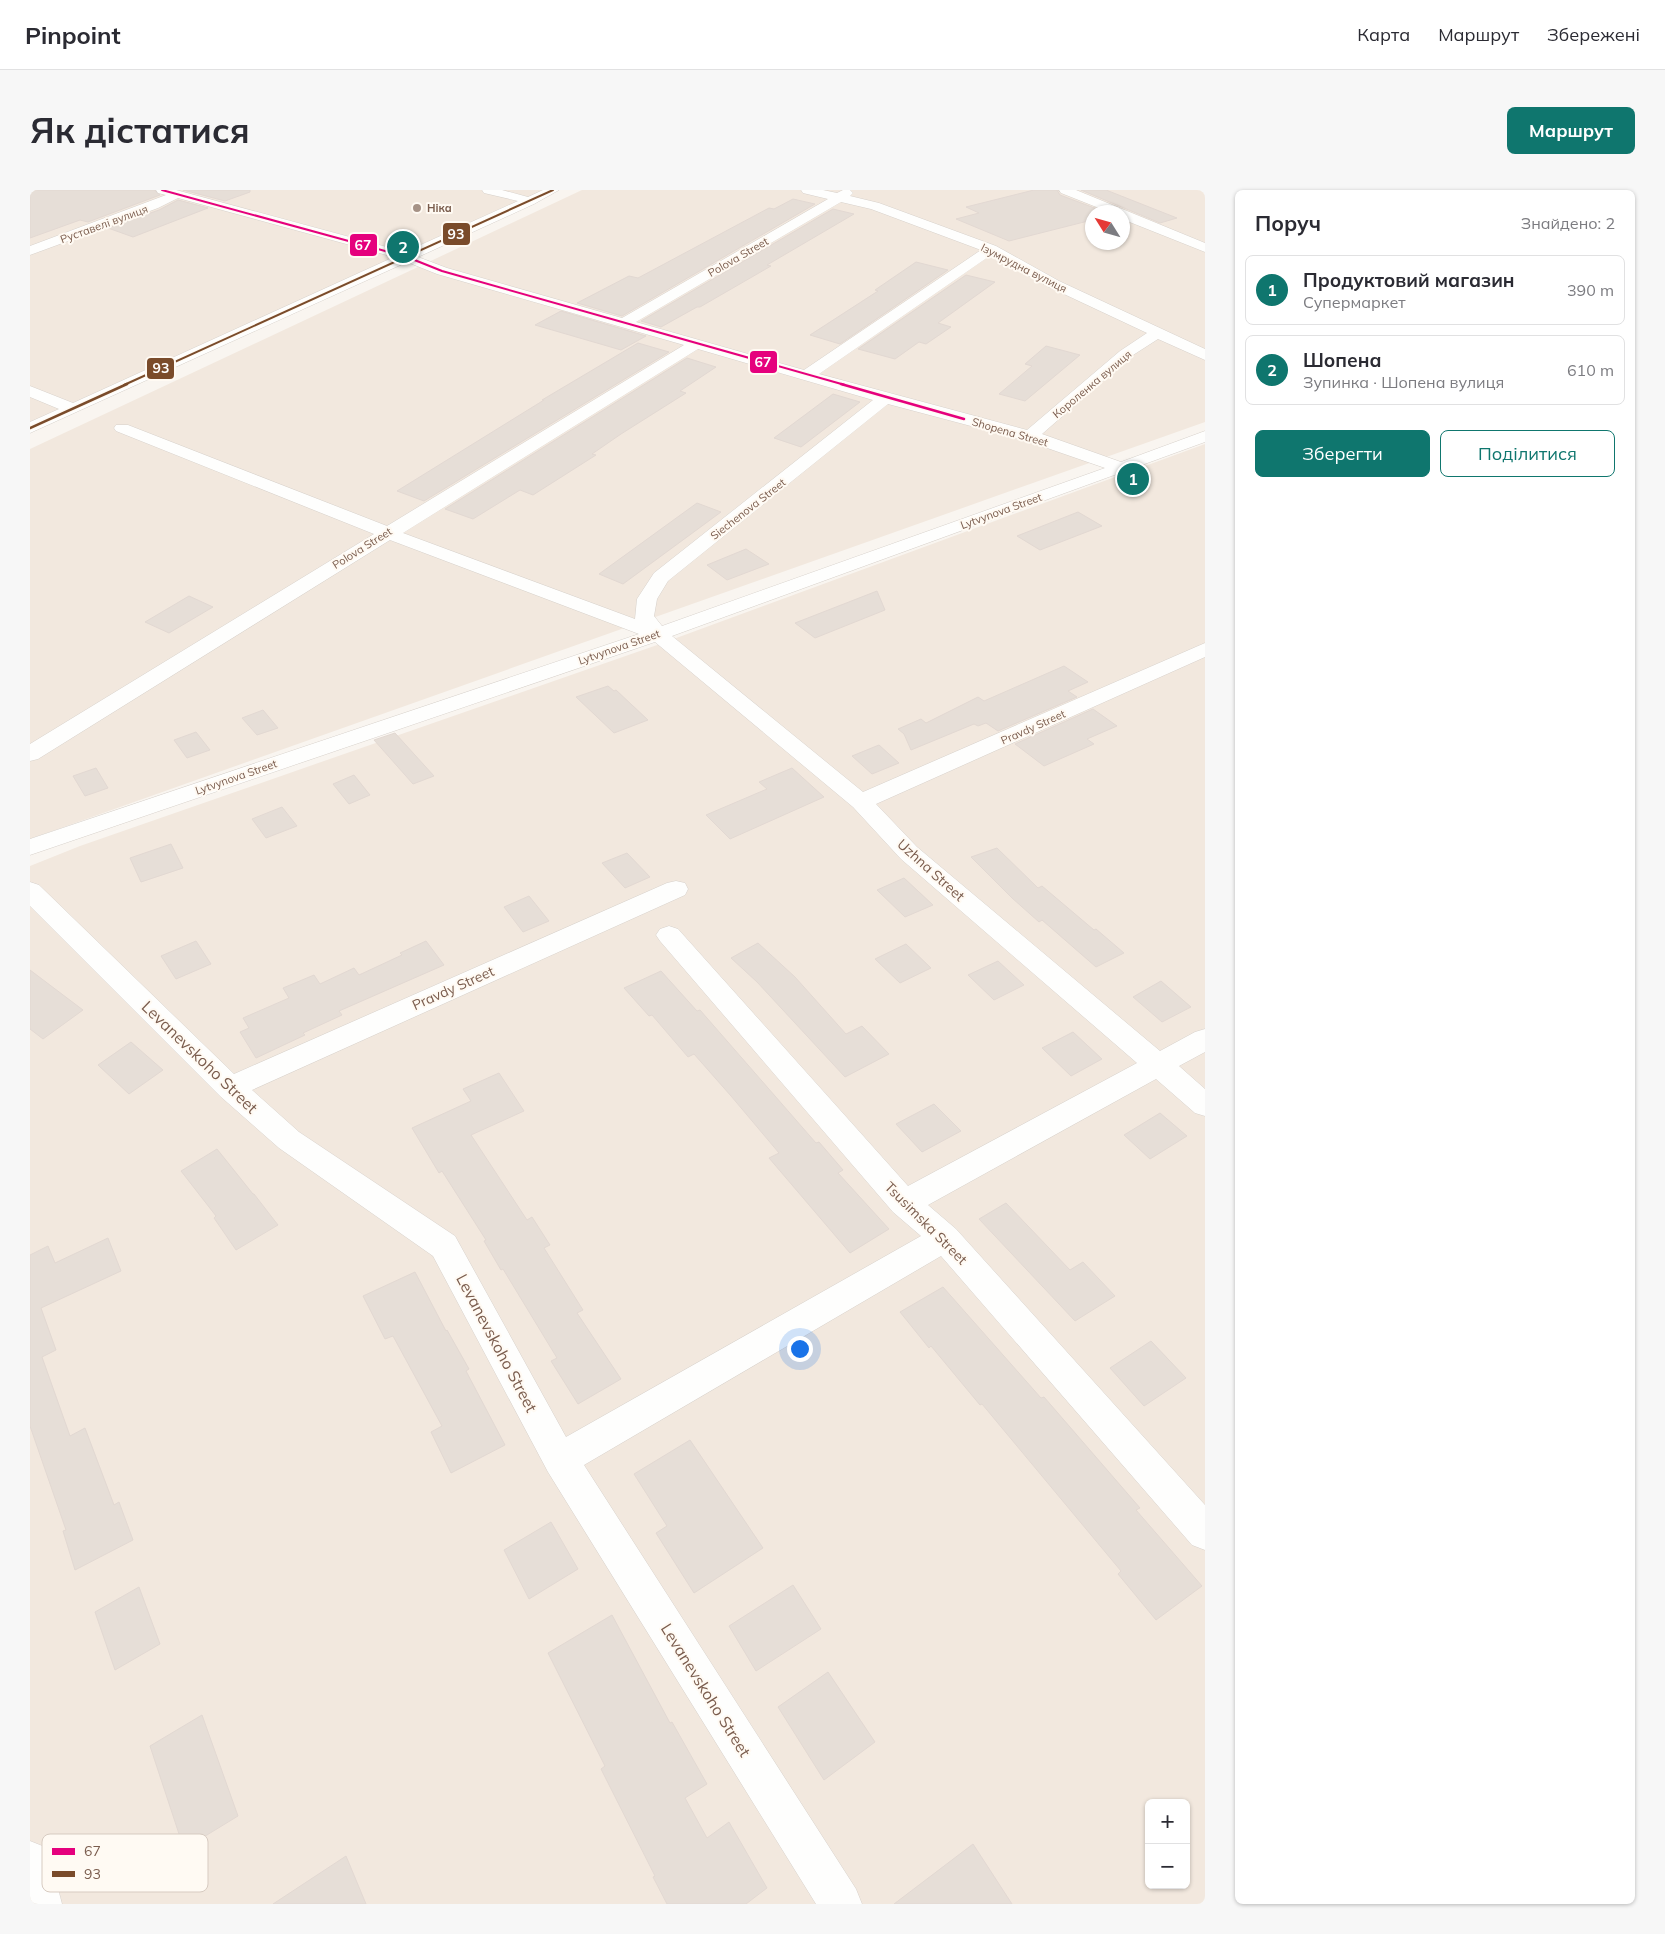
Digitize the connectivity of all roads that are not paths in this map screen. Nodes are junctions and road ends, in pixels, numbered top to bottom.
1 (162, 190) edge
2 (488, 190) edge
3 (553, 190) edge
4 (807, 190) edge
5 (853, 190) edge
6 (1065, 190) edge
7 (178, 194) junction
8 (840, 197) junction
9 (530, 200) junction
10 (1102, 205) edge
11 (1130, 217) edge
12 (1205, 248) edge
13 (991, 249) junction
14 (30, 251) edge
15 (407, 257) junction
16 (624, 323) junction
17 (1157, 333) junction
18 (696, 344) junction
19 (1205, 355) edge
20 (807, 375) junction
21 (30, 391) edge
22 (885, 398) junction
23 (72, 408) junction
24 (30, 428) edge
25 (122, 428) dead end
26 (1030, 436) junction
27 (1205, 436) edge
28 (1122, 468) junction
29 (387, 533) junction
30 (658, 634) junction
31 (1205, 650) edge
32 (30, 754) edge
33 (861, 802) junction
34 (30, 847) edge
35 (676, 889) dead end
36 (30, 891) edge
37 (668, 935) dead end
38 (1205, 1039) edge
39 (1158, 1064) junction
40 (230, 1088) junction
41 (1205, 1105) edge
42 (904, 1203) junction
43 (945, 1238) junction
44 (560, 1460) junction
45 (1205, 1532) edge
46 (30, 1862) edge
47 (41, 1904) edge
48 (841, 1904) edge

1 - 7 street, Shopena Street
2 - 9 street
3 - 9 street
4 - 8 street, Ізумрудна вулиця
5 - 8 street, Polova Street
6 - 10 street
7 - 14 street, Руставелі вулиця
7 - 15 street, Shopena Street
8 - 13 street, Ізумрудна вулиця
8 - 16 street, Polova Street
9 - 15 street
11 - 12 street
13 - 17 street, Ізумрудна вулиця
13 - 20 street
15 - 16 street, Shopena Street
15 - 23 street
16 - 18 street, Shopena Street
17 - 19 street, Ізумрудна вулиця
17 - 26 street, Короленка вулиця
18 - 20 street, Shopena Street
18 - 29 street, Polova Street
20 - 22 street, Shopena Street
21 - 23 street
22 - 26 street, Shopena Street
22 - 30 street, Siechenova Street
23 - 24 street
25 - 29 street
26 - 28 street, Shopena Street
27 - 28 street, Lytvynova Street
28 - 30 street, Lytvynova Street
29 - 30 street
29 - 32 street, Polova Street
30 - 33 street, Uzhna Street
30 - 34 street, Lytvynova Street
31 - 33 street, Pravdy Street
33 - 39 street, Uzhna Street
35 - 40 street, Pravdy Street
36 - 40 street, Levanevskoho Street
37 - 42 street, Tsusimska Street
38 - 39 street
39 - 41 street, Uzhna Street
39 - 42 street
40 - 44 street, Levanevskoho Street
42 - 43 street, Tsusimska Street
43 - 44 street
43 - 45 street, Tsusimska Street
44 - 48 street, Levanevskoho Street
46 - 47 street

